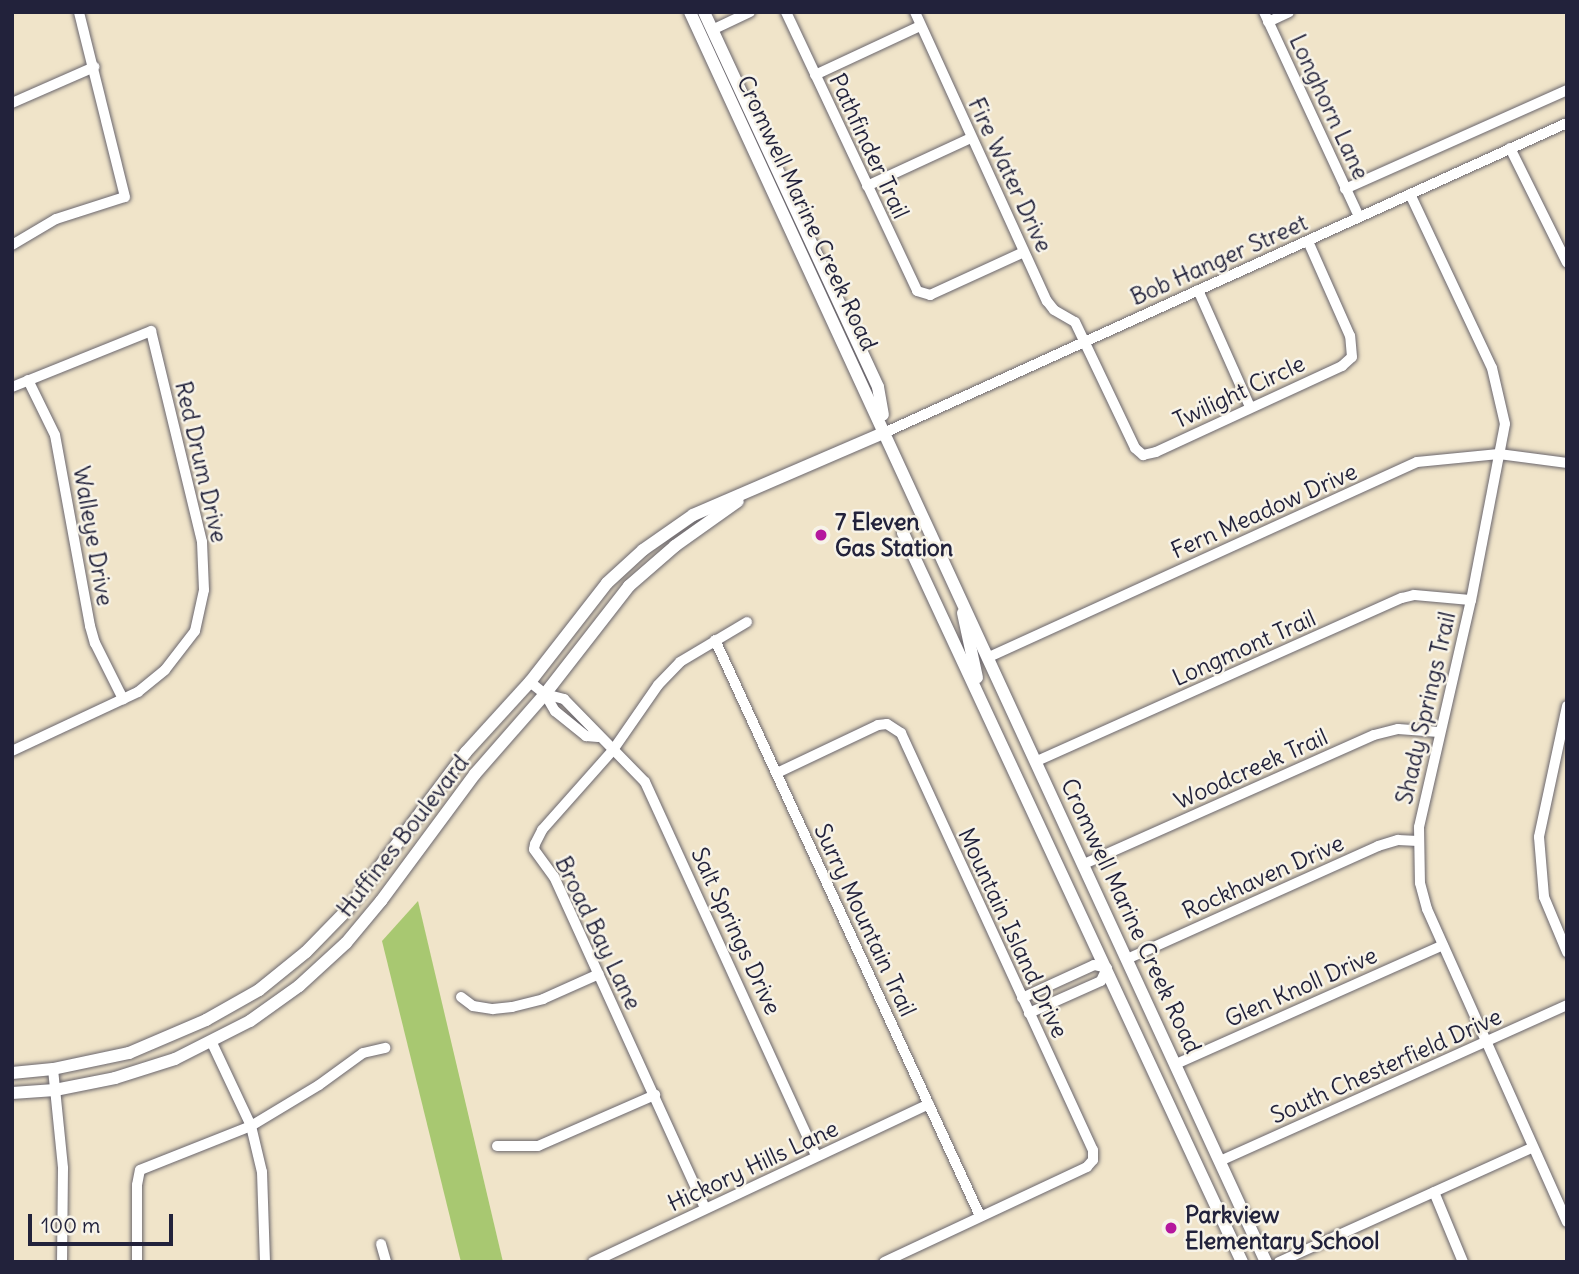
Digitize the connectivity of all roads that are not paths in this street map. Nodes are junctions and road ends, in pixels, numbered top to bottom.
1 (79, 12) edge
2 (690, 12) edge
3 (704, 12) edge
4 (750, 12) edge
5 (786, 12) edge
6 (915, 12) edge
7 (1289, 12) edge
8 (1266, 17) edge
9 (920, 26) junction
10 (712, 30) junction
11 (94, 67) junction
12 (815, 75) junction
13 (1567, 90) edge
14 (12, 103) edge
15 (1567, 123) edge
16 (971, 138) junction
17 (1510, 148) junction
18 (867, 186) junction
19 (1345, 189) junction
20 (1410, 194) junction
21 (1359, 217) junction
22 (1308, 242) junction
23 (12, 245) edge
24 (1024, 252) junction
25 (1567, 263) edge
26 (1198, 290) junction
27 (1085, 341) junction
28 (28, 380) junction
29 (12, 387) edge
30 (1250, 407) junction
31 (886, 432) junction
32 (1499, 454) junction
33 (1567, 463) edge
34 (754, 489) junction
35 (903, 533) dead end
36 (957, 587) junction
37 (1471, 600) junction
38 (747, 622) dead end
39 (715, 640) junction
40 (989, 657) junction
41 (530, 682) junction
42 (545, 694) junction
43 (982, 698) junction
44 (123, 699) junction
45 (1567, 706) edge
46 (1439, 732) junction
47 (613, 750) junction
48 (12, 751) edge
49 (1037, 761) junction
50 (777, 774) junction
51 (1418, 841) junction
52 (1084, 864) junction
53 (1443, 945) junction
54 (1567, 952) edge
55 (1127, 959) junction
56 (1107, 968) junction
57 (598, 974) junction
58 (461, 997) dead end
59 (1022, 998) junction
60 (1567, 1005) edge
61 (1029, 1013) junction
62 (212, 1043) junction
63 (1486, 1043) junction
64 (385, 1048) dead end
65 (1175, 1064) junction
66 (53, 1069) junction
67 (12, 1073) edge
68 (55, 1090) junction
69 (12, 1093) edge
70 (655, 1095) junction
71 (929, 1104) junction
72 (251, 1126) junction
73 (497, 1146) dead end
74 (1532, 1147) junction
75 (816, 1157) junction
76 (1220, 1161) junction
77 (1434, 1192) junction
78 (705, 1208) junction
79 (981, 1216) junction
80 (1567, 1222) edge
81 (381, 1244) dead end
82 (62, 1262) edge
83 (137, 1262) edge
84 (265, 1262) edge
85 (386, 1262) edge
86 (593, 1262) edge
87 (884, 1262) edge
88 (1242, 1262) edge
89 (1266, 1262) edge
90 (1279, 1262) edge
91 (1463, 1262) edge

1 - 11 street
2 - 31 main road, Cromwell Marine Creek Road
3 - 10 main road, Cromwell Marine Creek Road
4 - 10 street
5 - 12 street, Pathfinder Trail
6 - 9 street, Fire Water Drive
7 - 8 street
8 - 19 street, Longhorn Lane
9 - 12 street
9 - 16 street, Fire Water Drive
10 - 31 main road, Cromwell Marine Creek Road
11 - 14 street
11 - 23 street
12 - 18 street, Pathfinder Trail
13 - 19 street
15 - 17 street, Bob Hanger Street
16 - 18 street
16 - 24 street, Fire Water Drive
17 - 20 street, Bob Hanger Street
17 - 25 street
18 - 24 street, Pathfinder Trail
19 - 21 street, Longhorn Lane
20 - 21 street, Bob Hanger Street
20 - 32 street, Shady Springs Trail
21 - 22 street, Bob Hanger Street
22 - 26 street, Bob Hanger Street
22 - 30 street, Twilight Circle
24 - 27 street, Fire Water Drive
26 - 27 street, Bob Hanger Street
26 - 30 street
27 - 30 street, Twilight Circle
27 - 31 street, Bob Hanger Street
28 - 29 street
28 - 44 street, Walleye Drive
28 - 44 street, Red Drum Drive
31 - 34 main road, Huffines Boulevard
31 - 36 main road, Cromwell Marine Creek Road
32 - 33 street, Fern Meadow Drive
32 - 37 street, Shady Springs Trail
32 - 40 street, Fern Meadow Drive
34 - 41 main road, Huffines Boulevard
34 - 42 main road, Huffines Boulevard
35 - 43 main road, Cromwell Marine Creek Road
36 - 40 main road, Cromwell Marine Creek Road
36 - 43 main road, Cromwell Marine Creek Road
37 - 46 street, Shady Springs Trail
37 - 49 street, Longmont Trail
38 - 39 street, Broad Bay Lane
39 - 47 street, Broad Bay Lane
39 - 50 street, Surry Mountain Trail
40 - 49 main road, Cromwell Marine Creek Road
41 - 42 street, Salt Springs Drive
41 - 66 main road, Huffines Boulevard
42 - 47 street, Salt Springs Drive
42 - 62 main road, Huffines Boulevard
43 - 56 main road, Cromwell Marine Creek Road
44 - 48 street, Red Drum Drive
45 - 54 street
46 - 51 street, Shady Springs Trail
46 - 52 street, Woodcreek Trail
47 - 57 street, Broad Bay Lane
47 - 75 street, Salt Springs Drive
49 - 52 main road, Cromwell Marine Creek Road
50 - 59 street, Mountain Island Drive
50 - 71 street, Surry Mountain Trail
51 - 53 street, Shady Springs Trail
51 - 55 street, Rockhaven Drive
52 - 55 main road, Cromwell Marine Creek Road
53 - 63 street, Shady Springs Trail
53 - 65 street, Glen Knoll Drive
55 - 56 main road
55 - 65 main road, Cromwell Marine Creek Road
56 - 59 street
56 - 61 street
56 - 88 main road, Cromwell Marine Creek Road
57 - 58 street
57 - 70 street, Broad Bay Lane
59 - 61 street, Mountain Island Drive
60 - 63 street, South Chesterfield Drive
61 - 79 street, Mountain Island Drive
62 - 68 main road, Huffines Boulevard
62 - 72 street
63 - 74 street, Shady Springs Trail
63 - 76 street, South Chesterfield Drive
64 - 72 street
65 - 76 main road, Cromwell Marine Creek Road
66 - 67 main road, Huffines Boulevard
66 - 68 street
68 - 69 main road, Huffines Boulevard
68 - 82 street
70 - 73 street
70 - 78 street, Broad Bay Lane
71 - 75 street, Hickory Hills Lane
71 - 79 street, Surry Mountain Trail
72 - 83 street
72 - 84 street
74 - 77 street
74 - 80 street, Shady Springs Trail
75 - 78 street, Hickory Hills Lane
76 - 89 main road, Cromwell Marine Creek Road
77 - 90 street
77 - 91 street
78 - 86 street, Hickory Hills Lane
79 - 87 street
81 - 85 street

